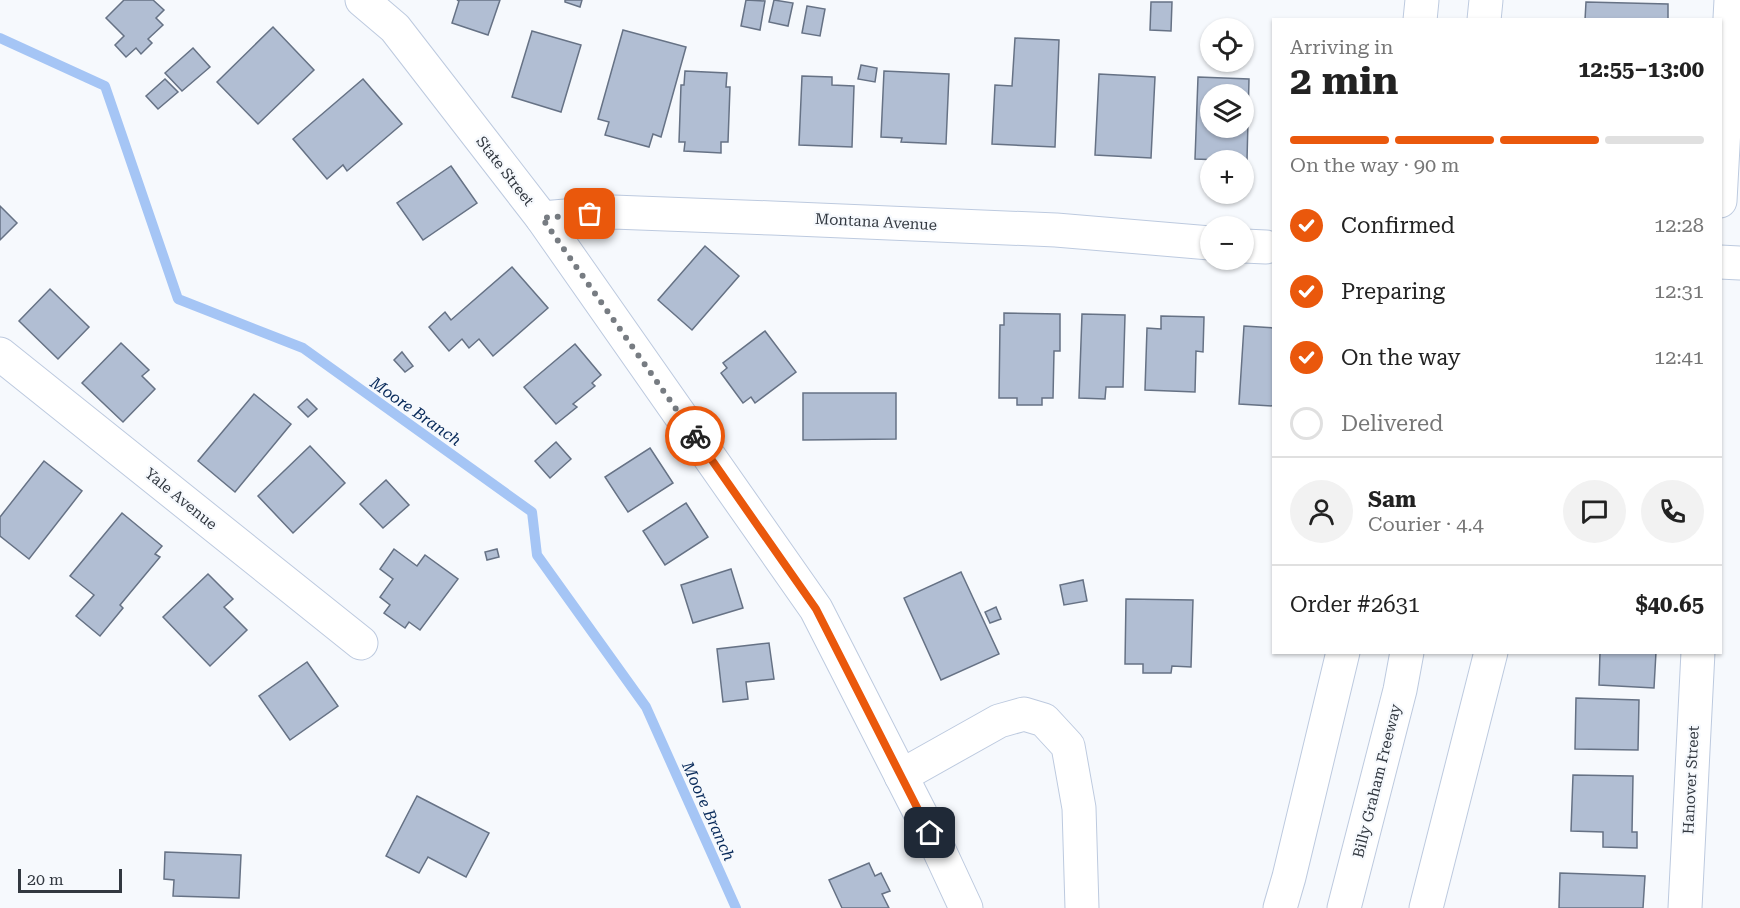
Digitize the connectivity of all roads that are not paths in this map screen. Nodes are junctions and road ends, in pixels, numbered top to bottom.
1 (362, 0) edge
2 (1422, 0) edge
3 (1486, 0) edge
4 (1731, 0) edge
5 (395, 14) edge
6 (1420, 18) edge
7 (1484, 18) edge
8 (1722, 164) edge
9 (542, 218) junction
10 (1200, 242) edge
11 (1722, 262) edge
12 (1740, 263) edge
13 (0, 354) edge
14 (361, 643) dead end
15 (1343, 654) edge
16 (1407, 654) edge
17 (1490, 654) edge
18 (1698, 654) edge
19 (901, 776) junction
20 (966, 908) edge
21 (1082, 908) edge
22 (1280, 908) edge
23 (1344, 908) edge
24 (1426, 908) edge
25 (1685, 908) edge

1 - 5 main road, State Street
2 - 6 main road
3 - 7 main road
4 - 8 main road
5 - 9 main road, State Street
9 - 10 main road, Montana Avenue
9 - 19 main road, State Street
11 - 12 main road
13 - 14 main road, Yale Avenue
15 - 22 main road
16 - 23 main road, Billy Graham Freeway
17 - 24 main road
18 - 25 main road, Hanover Street
19 - 20 main road, State Street
19 - 21 main road

